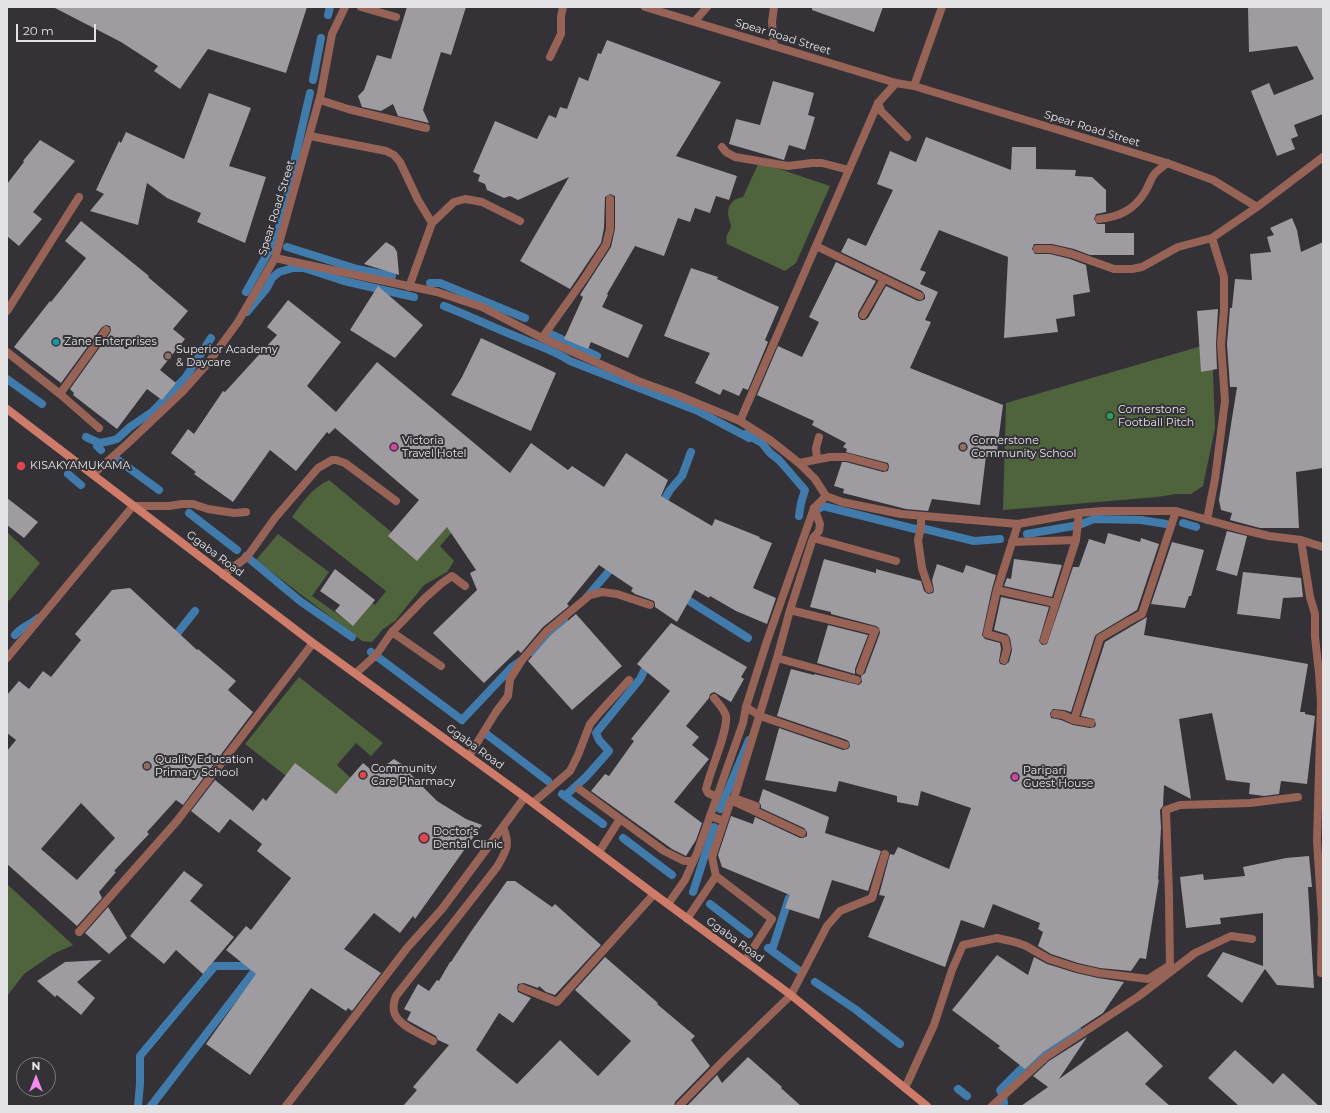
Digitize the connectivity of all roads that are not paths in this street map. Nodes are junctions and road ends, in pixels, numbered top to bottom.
1 (345, 7) edge
2 (361, 7) edge
3 (563, 7) edge
4 (645, 7) edge
5 (706, 7) edge
6 (774, 7) edge
7 (942, 7) edge
8 (396, 17) dead end
9 (695, 21) junction
10 (774, 46) junction
11 (550, 57) dead end
12 (896, 83) junction
13 (914, 86) junction
14 (320, 100) junction
15 (878, 103) junction
16 (426, 128) dead end
17 (310, 136) junction
18 (907, 137) dead end
19 (722, 147) dead end
20 (1323, 158) edge
21 (1167, 163) junction
22 (849, 170) junction
23 (79, 197) dead end
24 (610, 199) dead end
25 (1257, 207) junction
26 (1099, 219) dead end
27 (520, 221) dead end
28 (432, 223) junction
29 (1212, 238) junction
30 (816, 246) junction
31 (1037, 249) dead end
32 (276, 258) junction
33 (884, 279) junction
34 (409, 287) junction
35 (920, 296) dead end
36 (7, 311) edge
37 (863, 315) dead end
38 (106, 330) dead end
39 (542, 338) junction
40 (7, 352) edge
41 (60, 394) junction
42 (7, 409) edge
43 (740, 421) junction
44 (99, 428) dead end
45 (819, 437) dead end
46 (817, 459) junction
47 (799, 463) junction
48 (884, 467) dead end
49 (93, 474) junction
50 (826, 496) junction
51 (396, 501) dead end
52 (133, 506) junction
53 (814, 508) junction
54 (1176, 511) junction
55 (246, 512) dead end
56 (1079, 513) junction
57 (921, 516) junction
58 (1207, 520) junction
59 (1018, 524) junction
60 (813, 538) junction
61 (1076, 540) junction
62 (1301, 540) junction
63 (1012, 542) junction
64 (1323, 547) edge
65 (896, 561) dead end
66 (223, 575) junction
67 (465, 586) dead end
68 (929, 589) dead end
69 (997, 590) junction
70 (1055, 604) junction
71 (650, 605) dead end
72 (790, 610) junction
73 (392, 632) junction
74 (1044, 640) dead end
75 (313, 643) junction
76 (7, 658) edge
77 (777, 658) junction
78 (1004, 660) dead end
79 (441, 666) dead end
80 (860, 671) dead end
81 (356, 674) junction
82 (629, 680) dead end
83 (857, 680) dead end
84 (714, 698) dead end
85 (746, 707) junction
86 (1055, 714) dead end
87 (760, 716) junction
88 (1074, 720) junction
89 (1091, 723) dead end
90 (845, 745) dead end
91 (469, 756) junction
92 (579, 789) dead end
93 (525, 797) junction
94 (717, 797) junction
95 (1298, 797) dead end
96 (533, 803) junction
97 (756, 806) dead end
98 (710, 816) junction
99 (620, 819) junction
100 (724, 821) junction
101 (503, 827) junction
102 (802, 834) dead end
103 (598, 852) junction
104 (885, 854) dead end
105 (693, 861) junction
106 (716, 876) junction
107 (654, 894) junction
108 (668, 904) junction
109 (687, 918) junction
110 (79, 932) dead end
111 (1252, 939) dead end
112 (745, 961) junction
113 (1170, 968) junction
114 (1321, 973) dead end
115 (522, 988) dead end
116 (791, 995) junction
117 (432, 1041) dead end
118 (905, 1088) junction
119 (286, 1106) edge
120 (679, 1106) edge
121 (927, 1106) edge
122 (992, 1106) edge

1 - 14 street, Spear Road Street
2 - 8 street
3 - 11 street
4 - 9 street, Spear Road Street
5 - 9 street
6 - 10 street
7 - 13 street
9 - 10 street, Spear Road Street
10 - 12 street, Spear Road Street
12 - 13 street, Spear Road Street
12 - 15 street
13 - 21 street, Spear Road Street
14 - 16 street
14 - 17 street, Spear Road Street
15 - 18 street
15 - 22 street
17 - 28 street
17 - 32 street, Spear Road Street
19 - 22 street
20 - 25 street
21 - 25 street, Spear Road Street
21 - 26 street
22 - 30 street
23 - 36 street
24 - 39 street
25 - 29 street
27 - 28 street
28 - 34 street
29 - 31 street
29 - 58 street
30 - 33 street
30 - 43 street
32 - 34 street
32 - 49 street, Spear Road Street
33 - 35 street
33 - 37 street
34 - 39 street
38 - 41 street
39 - 43 street
40 - 41 street
41 - 44 street
42 - 49 street, Ggaba Road
43 - 47 street
45 - 46 street
46 - 47 street
46 - 48 street
47 - 50 street
49 - 52 street, Ggaba Road
50 - 53 street
50 - 57 street
51 - 66 street
52 - 55 street
52 - 66 street, Ggaba Road
52 - 76 street
53 - 60 street
53 - 85 street
54 - 56 street
54 - 58 street
54 - 88 street
56 - 59 street
56 - 61 street
57 - 59 street
57 - 68 street
58 - 62 street
59 - 63 street
60 - 65 street
60 - 72 street
61 - 63 street
61 - 70 street
62 - 64 street
62 - 114 street
63 - 69 street
66 - 75 street, Ggaba Road
67 - 73 street
69 - 70 street
69 - 78 street
70 - 74 street
71 - 91 street
72 - 77 street
72 - 80 street
73 - 79 street
73 - 81 street
75 - 81 street, Ggaba Road
75 - 110 street
77 - 83 street
77 - 87 street
81 - 91 street, Ggaba Road
82 - 96 street
84 - 94 street
85 - 87 street
85 - 94 street
86 - 88 street
87 - 90 street
87 - 97 street
88 - 89 street
91 - 93 street, Ggaba Road
92 - 99 street
93 - 96 street, Ggaba Road
93 - 101 street
94 - 98 street
95 - 113 street
96 - 103 street, Ggaba Road
98 - 100 street
98 - 105 street
99 - 103 street
99 - 105 street
100 - 102 street
100 - 106 street
101 - 117 street
101 - 119 street
103 - 107 street, Ggaba Road
104 - 116 street
105 - 108 street
106 - 109 street
106 - 112 street
107 - 108 street, Ggaba Road
107 - 115 street
108 - 109 street, Ggaba Road
109 - 112 street, Ggaba Road
111 - 113 street
112 - 116 street, Ggaba Road
113 - 118 street
113 - 122 street
116 - 118 street, Ggaba Road
116 - 120 street
118 - 121 street, Ggaba Road

